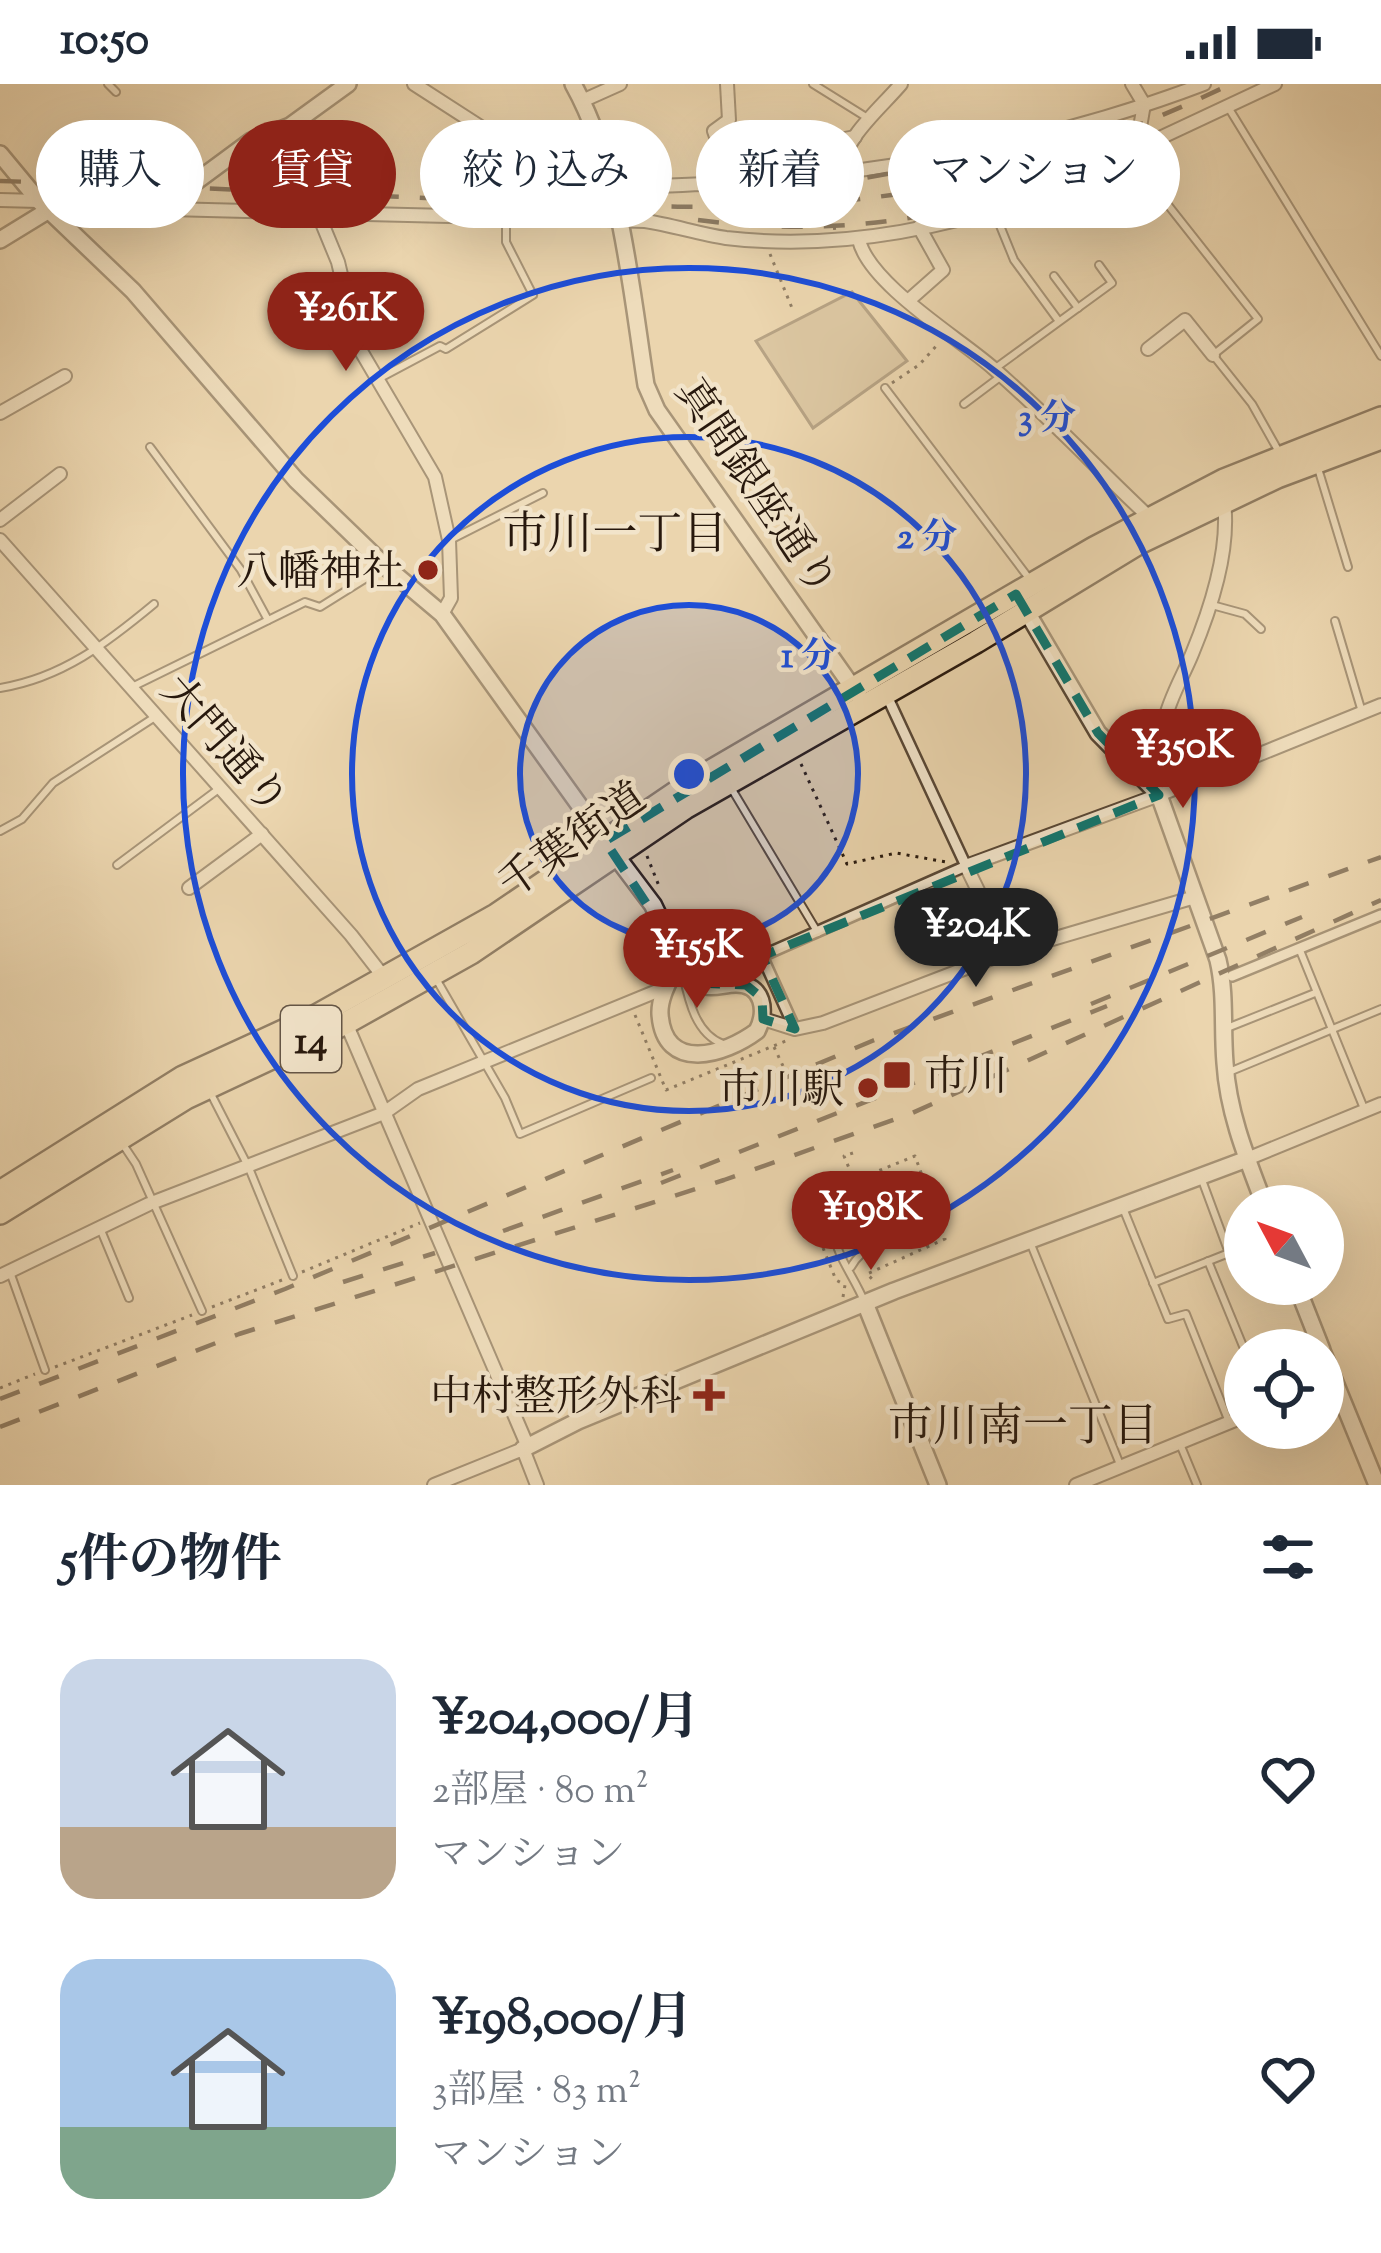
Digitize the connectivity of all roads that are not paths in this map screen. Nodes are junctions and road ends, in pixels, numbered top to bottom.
1 (108, 84) edge
2 (348, 84) edge
3 (415, 84) edge
4 (573, 84) edge
5 (620, 84) edge
6 (727, 84) edge
7 (813, 84) edge
8 (901, 84) edge
9 (1132, 84) edge
10 (1204, 84) edge
11 (1275, 84) edge
12 (116, 92) dead end
13 (582, 101) junction
14 (1144, 104) junction
15 (1228, 107) junction
16 (870, 118) junction
17 (298, 120) edge
18 (465, 120) edge
19 (588, 120) edge
20 (730, 120) edge
21 (1141, 120) edge
22 (864, 126) edge
23 (1180, 129) edge
24 (0, 154) edge
25 (864, 164) edge
26 (36, 197) edge
27 (0, 200) edge
28 (36, 205) edge
29 (36, 212) edge
30 (1180, 220) edge
31 (672, 227) edge
32 (67, 228) edge
33 (324, 228) edge
34 (506, 228) edge
35 (618, 228) edge
36 (910, 228) edge
37 (920, 228) edge
38 (1001, 228) edge
39 (0, 240) edge
40 (859, 240) junction
41 (1099, 265) dead end
42 (1054, 276) dead end
43 (908, 301) junction
44 (1078, 308) junction
45 (1059, 322) junction
46 (1148, 349) dead end
47 (1213, 355) junction
48 (1381, 356) edge
49 (998, 373) junction
50 (64, 376) dead end
51 (378, 380) junction
52 (885, 388) road end
53 (964, 404) dead end
54 (0, 413) edge
55 (1381, 418) edge
56 (1381, 438) edge
57 (150, 447) dead end
58 (1281, 455) junction
59 (1316, 462) junction
60 (60, 474) dead end
61 (543, 494) dead end
62 (1224, 500) junction
63 (1149, 518) junction
64 (0, 520) edge
65 (0, 540) edge
66 (449, 540) junction
67 (385, 566) junction
68 (1348, 567) dead end
69 (1025, 596) junction
70 (154, 604) dead end
71 (1208, 604) junction
72 (442, 614) junction
73 (268, 620) junction
74 (1335, 621) dead end
75 (1261, 628) dead end
76 (97, 650) junction
77 (132, 687) junction
78 (0, 688) edge
79 (886, 694) junction
80 (859, 697) junction
81 (1381, 705) edge
82 (1362, 712) junction
83 (156, 716) junction
84 (729, 783) junction
85 (220, 788) junction
86 (1156, 790) junction
87 (0, 832) edge
88 (262, 834) junction
89 (610, 849) junction
90 (117, 865) dead end
91 (966, 866) junction
92 (189, 888) dead end
93 (1195, 897) junction
94 (1381, 915) edge
95 (818, 933) junction
96 (1299, 948) junction
97 (1008, 952) junction
98 (688, 959) junction
99 (434, 973) junction
100 (1232, 976) dead end
101 (705, 986) junction
102 (390, 987) junction
103 (667, 987) junction
104 (1317, 992) junction
105 (693, 1008) junction
106 (1381, 1009) edge
107 (763, 1019) junction
108 (346, 1023) junction
109 (1331, 1028) junction
110 (795, 1029) junction
111 (1224, 1029) junction
112 (732, 1044) junction
113 (483, 1061) junction
114 (1226, 1073) junction
115 (651, 1078) dead end
116 (206, 1086) junction
117 (1381, 1104) edge
118 (1365, 1111) junction
119 (384, 1113) junction
120 (120, 1140) junction
121 (1246, 1159) junction
122 (249, 1168) junction
123 (1201, 1177) junction
124 (1257, 1185) edge
125 (0, 1192) edge
126 (890, 1192) junction
127 (154, 1203) junction
128 (1123, 1208) junction
129 (0, 1213) edge
130 (834, 1220) junction
131 (100, 1228) junction
132 (892, 1229) junction
133 (1028, 1238) junction
134 (838, 1244) junction
135 (1208, 1261) junction
136 (851, 1268) junction
137 (5, 1274) edge
138 (293, 1276) road end
139 (1153, 1283) junction
140 (129, 1298) dead end
141 (865, 1303) junction
142 (202, 1311) road end
143 (1236, 1329) edge
144 (45, 1370) road end
145 (1224, 1410) edge
146 (1344, 1416) edge
147 (1224, 1425) edge
148 (1180, 1443) junction
149 (525, 1448) junction
150 (1121, 1467) junction
151 (434, 1485) edge
152 (537, 1485) edge
153 (938, 1485) edge
154 (1076, 1485) edge
155 (1197, 1485) edge
156 (1377, 1485) edge

1 - 12 lane
2 - 17 street
3 - 18 street
4 - 13 street, 真間銀座通り
5 - 13 street
6 - 20 street
7 - 16 lane
8 - 16 street
9 - 14 street
10 - 14 street
11 - 15 street
13 - 19 street, 真間銀座通り
14 - 21 street
14 - 25 street
15 - 23 street
15 - 48 lane
16 - 22 street
24 - 26 street
27 - 28 street
29 - 39 street
30 - 47 lane
31 - 40 street
32 - 67 street
33 - 51 street
34 - 51 lane
35 - 80 street, 真間銀座通り
36 - 40 street
37 - 43 street
38 - 45 lane
40 - 43 street
41 - 44 lane
42 - 44 lane
43 - 49 street
44 - 45 lane
45 - 49 lane
46 - 47 street
47 - 58 lane
49 - 53 lane
49 - 63 street
50 - 54 street
51 - 66 street
52 - 69 lane
55 - 58 highway, 千葉街道 / 14
56 - 59 highway, 千葉街道 / 14
57 - 73 lane
58 - 63 highway, 千葉街道 / 14
59 - 62 highway, 千葉街道 / 14
59 - 68 lane
60 - 64 street
61 - 66 lane
62 - 69 highway, 千葉街道 / 14
62 - 71 street
63 - 69 highway, 千葉街道 / 14
65 - 76 street, 大門通り
66 - 72 street
67 - 72 street
67 - 73 lane
69 - 79 highway, 千葉街道 / 14
69 - 80 highway, 千葉街道 / 14
69 - 86 street
70 - 76 lane
71 - 75 lane
71 - 86 street
72 - 89 street
73 - 77 lane
74 - 82 lane
76 - 77 street, 大門通り
76 - 78 lane
77 - 83 street, 大門通り
79 - 80 highway, 千葉街道 / 14
79 - 91 street
80 - 84 highway, 千葉街道 / 14
80 - 89 highway, 千葉街道 / 14
81 - 82 street
82 - 86 street
83 - 85 street, 大門通り
83 - 87 lane
84 - 89 highway, 千葉街道 / 14
84 - 95 lane
85 - 88 street, 大門通り
85 - 90 lane
86 - 91 street
86 - 93 street
88 - 92 street
88 - 102 street, 大門通り
89 - 98 main road
89 - 99 highway, 千葉街道 / 14
89 - 102 highway, 千葉街道 / 14
91 - 95 street
91 - 97 street
93 - 97 street
93 - 111 street
94 - 96 street
95 - 110 street
96 - 100 street
96 - 104 lane
97 - 110 street
98 - 101 street
98 - 103 street
98 - 105 lane
99 - 102 highway, 千葉街道 / 14
99 - 113 lane
101 - 105 lane
101 - 107 street
102 - 108 highway, 千葉街道 / 14
102 - 125 highway, 千葉街道 / 14
103 - 112 street
103 - 113 street
104 - 109 lane
104 - 111 lane
105 - 112 lane
106 - 109 lane
107 - 110 street
107 - 112 street
108 - 116 highway, 千葉街道 / 14
108 - 119 street
109 - 114 lane
109 - 118 lane
111 - 114 street
113 - 115 lane
113 - 119 street
114 - 121 street
116 - 120 highway, 千葉街道 / 14
116 - 122 lane
117 - 118 street
118 - 121 street
119 - 122 street
119 - 149 street
120 - 127 lane
120 - 129 highway, 千葉街道 / 14
121 - 123 street
121 - 124 street
122 - 127 street
122 - 138 lane
123 - 128 street
123 - 135 lane
126 - 130 lane
126 - 130 lane
126 - 132 lane
127 - 131 street
127 - 142 lane
128 - 133 street
128 - 139 lane
130 - 134 lane
131 - 137 street
131 - 140 lane
132 - 134 lane
132 - 136 lane
133 - 141 street
133 - 150 lane
134 - 136 lane
135 - 139 lane
135 - 143 lane
136 - 141 lane
137 - 144 lane
139 - 145 lane
141 - 149 street
141 - 153 street
146 - 156 street
147 - 148 street
148 - 150 street
148 - 155 lane
149 - 151 street
149 - 152 street
150 - 154 street

